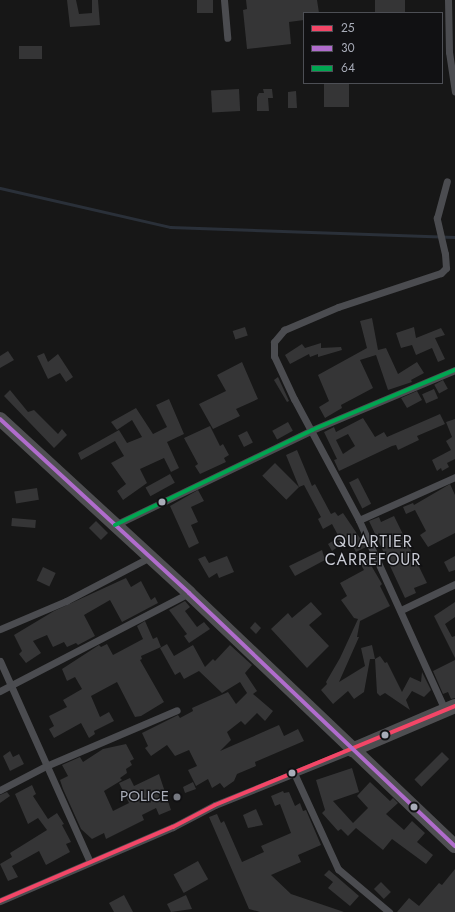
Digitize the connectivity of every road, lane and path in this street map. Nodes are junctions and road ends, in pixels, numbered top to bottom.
1 (224, 0) edge
2 (448, 0) edge
3 (227, 38) dead end
4 (452, 51) edge
5 (455, 92) edge
6 (447, 181) dead end
7 (455, 370) edge
8 (0, 419) edge
9 (312, 430) junction
10 (455, 477) edge
11 (359, 520) junction
12 (116, 525) junction
13 (150, 557) junction
14 (455, 584) edge
15 (189, 593) junction
16 (401, 610) junction
17 (0, 629) edge
18 (0, 661) edge
19 (11, 686) junction
20 (0, 692) edge
21 (450, 708) edge
22 (177, 710) dead end
23 (352, 750) junction
24 (46, 766) junction
25 (294, 773) junction
26 (0, 790) edge
27 (455, 846) edge
28 (90, 862) junction
29 (0, 901) edge
30 (389, 912) edge

1 - 3 street
2 - 4 street
4 - 5 street
6 - 9 street
7 - 9 street
8 - 12 highway
9 - 11 street
9 - 12 street
10 - 11 street
11 - 16 street
12 - 13 highway
13 - 15 highway
13 - 17 street
14 - 16 street
15 - 19 street
15 - 23 highway
16 - 21 street
18 - 19 street
19 - 20 street
19 - 24 street
21 - 23 highway
22 - 24 street
23 - 25 street
23 - 27 highway
24 - 26 street
24 - 28 street
25 - 28 street
25 - 30 street
28 - 29 street

